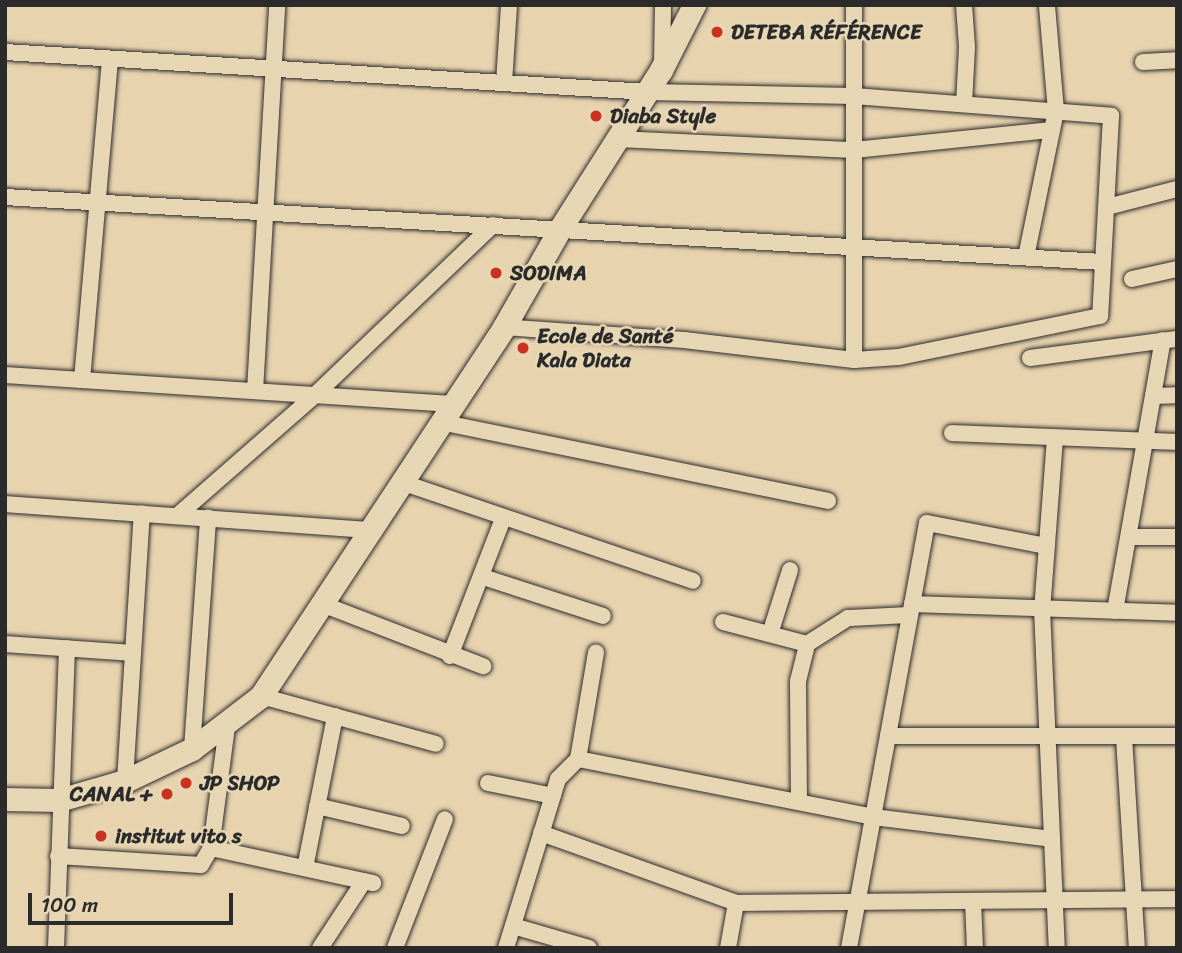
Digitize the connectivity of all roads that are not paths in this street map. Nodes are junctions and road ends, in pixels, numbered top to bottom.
1 (277, 5) edge
2 (509, 5) edge
3 (663, 5) edge
4 (694, 5) edge
5 (854, 5) edge
6 (964, 5) edge
7 (1047, 5) edge
8 (5, 52) edge
9 (110, 59) junction
10 (1177, 60) edge
11 (1143, 62) dead end
12 (274, 69) junction
13 (662, 70) junction
14 (504, 83) junction
15 (648, 93) junction
16 (854, 96) junction
17 (964, 104) junction
18 (1056, 111) junction
19 (1052, 130) junction
20 (618, 139) junction
21 (854, 150) junction
22 (1177, 189) edge
23 (5, 197) edge
24 (99, 202) junction
25 (1107, 208) junction
26 (265, 212) junction
27 (493, 225) junction
28 (560, 229) junction
29 (854, 247) junction
30 (1026, 257) junction
31 (1103, 262) junction
32 (1177, 269) edge
33 (1132, 279) dead end
34 (504, 327) junction
35 (1170, 340) edge
36 (1030, 358) dead end
37 (854, 360) junction
38 (5, 376) edge
39 (82, 380) junction
40 (255, 391) junction
41 (1177, 394) edge
42 (315, 395) junction
43 (1153, 396) junction
44 (446, 413) junction
45 (952, 433) dead end
46 (1055, 438) junction
47 (1145, 440) junction
48 (1177, 442) edge
49 (401, 482) junction
50 (828, 501) dead end
51 (5, 504) edge
52 (142, 514) junction
53 (177, 516) junction
54 (208, 518) junction
55 (503, 519) junction
56 (371, 530) junction
57 (1129, 537) junction
58 (1177, 537) edge
59 (1047, 546) junction
60 (790, 570) dead end
61 (483, 577) junction
62 (693, 581) dead end
63 (322, 604) junction
64 (1042, 609) junction
65 (911, 610) junction
66 (1115, 611) junction
67 (1177, 613) edge
68 (603, 616) dead end
69 (723, 622) dead end
70 (771, 634) junction
71 (5, 644) edge
72 (807, 644) junction
73 (67, 648) junction
74 (133, 653) junction
75 (596, 653) dead end
76 (450, 656) junction
77 (483, 666) dead end
78 (261, 696) junction
79 (335, 716) junction
80 (227, 726) junction
81 (888, 736) junction
82 (1177, 736) edge
83 (1124, 737) junction
84 (1048, 738) junction
85 (436, 744) dead end
86 (192, 749) junction
87 (578, 759) junction
88 (125, 781) junction
89 (488, 783) dead end
90 (553, 796) junction
91 (5, 799) edge
92 (59, 800) junction
93 (799, 802) junction
94 (317, 806) junction
95 (873, 817) junction
96 (445, 819) dead end
97 (402, 826) dead end
98 (541, 833) junction
99 (1052, 839) junction
100 (211, 848) junction
101 (58, 856) junction
102 (305, 868) junction
103 (1134, 899) junction
104 (1177, 899) edge
105 (1055, 900) junction
106 (973, 901) junction
107 (859, 902) junction
108 (736, 903) junction
109 (513, 926) junction
110 (56, 948) edge
111 (320, 948) edge
112 (395, 948) edge
113 (506, 948) edge
114 (589, 948) edge
115 (728, 948) edge
116 (849, 948) edge
117 (975, 948) edge
118 (1057, 948) edge
119 (1137, 948) edge

1 - 12 street
2 - 14 street
3 - 13 street
4 - 13 main road
5 - 16 street
6 - 17 street
7 - 18 street
8 - 9 street
9 - 12 street
9 - 24 street
10 - 11 street
12 - 14 street
12 - 26 street
13 - 15 main road
14 - 15 street
15 - 16 street
15 - 20 main road
16 - 17 street
16 - 21 street
17 - 18 street
18 - 19 street
18 - 25 street
19 - 21 street
19 - 30 street
20 - 21 street
20 - 28 main road
21 - 29 street
22 - 25 street
23 - 24 street
24 - 26 street
24 - 39 street
25 - 31 street
26 - 27 street
26 - 40 street
27 - 28 street
27 - 42 street
28 - 29 street
28 - 34 main road
29 - 30 street
29 - 37 street
30 - 31 street
31 - 37 street
32 - 33 street
34 - 37 street
34 - 44 main road
35 - 36 street
35 - 43 street
38 - 39 street
39 - 40 street
40 - 42 street
41 - 43 street
42 - 44 street
42 - 53 street
43 - 47 street
44 - 49 main road
44 - 50 street
45 - 46 street
46 - 47 street
46 - 59 street
47 - 48 street
47 - 57 street
49 - 55 street
49 - 56 main road
51 - 52 street
52 - 53 street
52 - 74 street
53 - 54 street
54 - 56 street
54 - 86 street
55 - 61 street
55 - 62 street
56 - 63 main road
57 - 58 street
57 - 66 street
59 - 64 street
59 - 65 street
60 - 70 street
61 - 68 street
61 - 76 street
63 - 76 street
63 - 78 main road
64 - 65 street
64 - 66 street
64 - 84 street
65 - 72 street
65 - 81 street
66 - 67 street
69 - 70 street
70 - 72 street
71 - 73 street
72 - 93 street
73 - 74 street
73 - 92 street
74 - 88 street
75 - 87 street
76 - 77 street
78 - 79 street
78 - 80 main road
79 - 85 street
79 - 94 street
80 - 86 main road
80 - 100 street
81 - 84 street
81 - 95 street
82 - 83 street
83 - 84 street
83 - 103 street
84 - 99 street
86 - 88 main road
87 - 90 street
87 - 93 street
88 - 92 main road
89 - 90 street
90 - 98 street
91 - 92 main road
92 - 101 street
93 - 95 street
94 - 97 street
94 - 102 street
95 - 99 street
95 - 107 street
96 - 112 street
98 - 108 street
98 - 109 street
99 - 105 street
100 - 101 street
100 - 102 street
101 - 110 street
102 - 111 street
103 - 104 street
103 - 105 street
103 - 119 street
105 - 106 street
105 - 118 street
106 - 107 street
106 - 117 street
107 - 108 street
107 - 116 street
108 - 115 street
109 - 113 street
109 - 114 street

